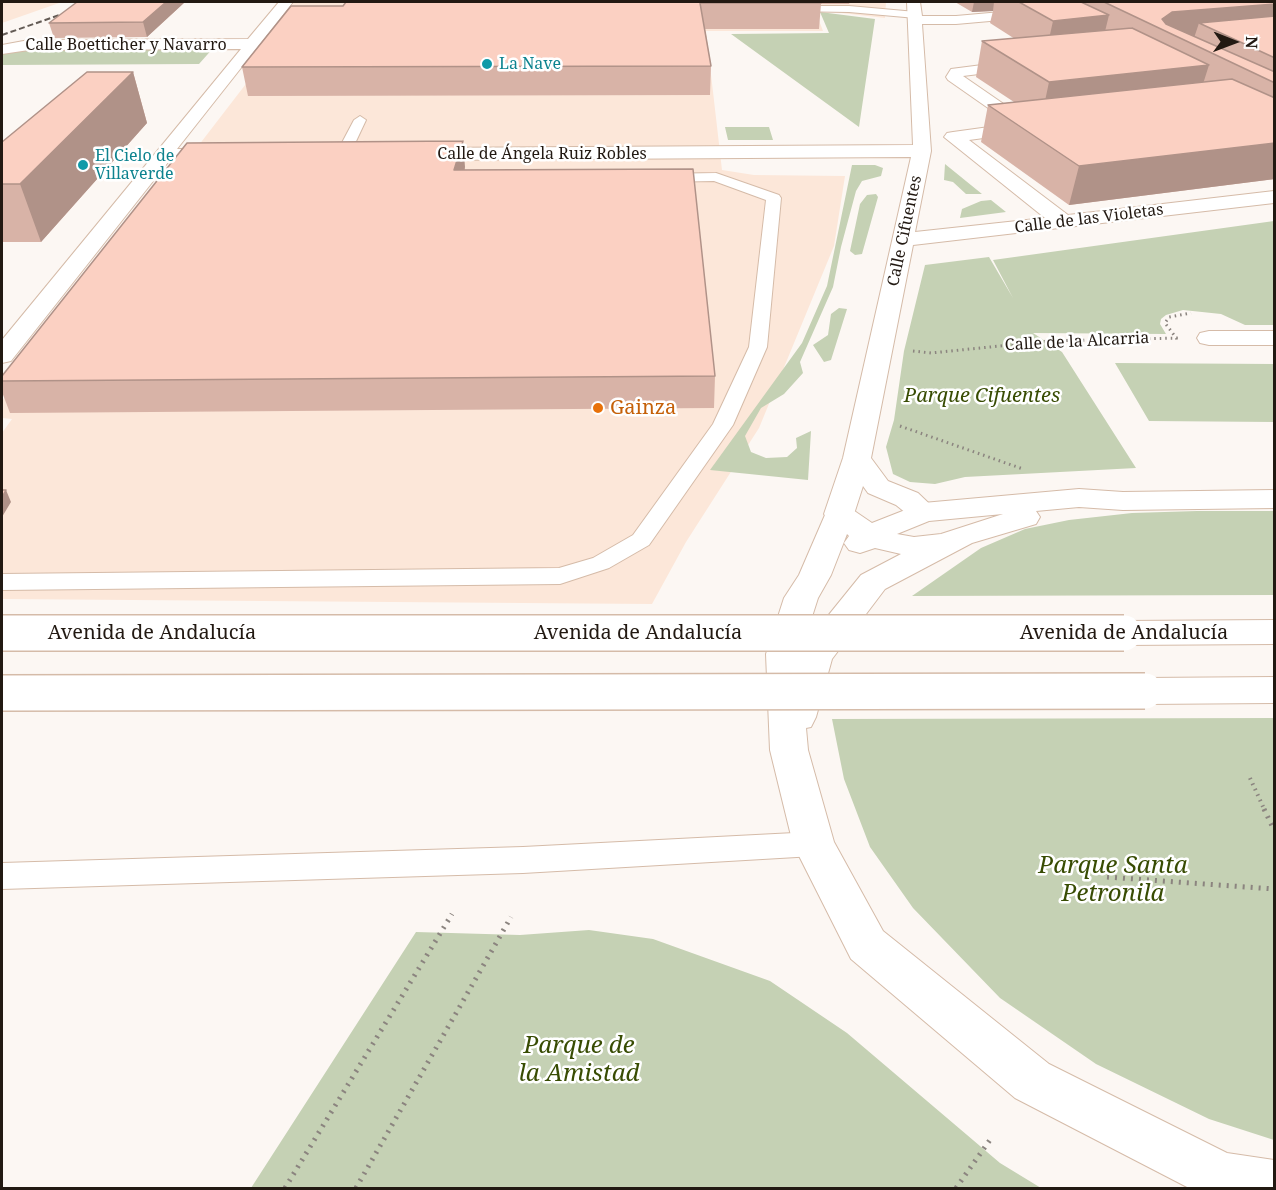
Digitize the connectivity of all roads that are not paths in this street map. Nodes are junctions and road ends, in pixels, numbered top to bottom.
1 (286, 2) edge
2 (864, 6) edge
3 (773, 8) dead end
4 (916, 12) edge
5 (954, 13) junction
6 (1051, 14) edge
7 (974, 31) dead end
8 (251, 44) junction
9 (2, 49) edge
10 (1011, 53) edge
11 (212, 66) dead end
12 (234, 66) junction
13 (360, 120) dead end
14 (1046, 125) edge
15 (1027, 127) junction
16 (922, 151) junction
17 (319, 154) edge
18 (343, 154) junction
19 (367, 154) edge
20 (403, 154) edge
21 (162, 155) junction
22 (236, 155) edge
23 (648, 178) edge
24 (1275, 197) edge
25 (1063, 222) junction
26 (903, 239) junction
27 (1209, 338) road end
28 (1275, 338) edge
29 (6, 344) edge
30 (857, 458) junction
31 (1275, 499) edge
32 (1123, 501) junction
33 (923, 512) junction
34 (839, 514) junction
35 (882, 540) junction
36 (946, 543) junction
37 (815, 575) junction
38 (2, 582) edge
39 (1275, 632) edge
40 (2, 633) edge
41 (815, 656) junction
42 (1275, 690) edge
43 (2, 693) edge
44 (789, 750) junction
45 (814, 844) junction
46 (2, 876) edge
47 (1275, 1186) edge

1 - 8 street
2 - 3 lane
2 - 4 lane
4 - 5 street
4 - 16 street, Calle Cifuentes
5 - 6 street
5 - 7 street
8 - 9 street, Calle Boetticher y Navarro
8 - 12 street
10 - 15 street
11 - 12 street, Calle Boetticher y Navarro
12 - 21 street
13 - 18 lane
14 - 15 street
15 - 25 street
16 - 20 street, Calle de Ángela Ruiz Robles
16 - 26 street, Calle Cifuentes
17 - 18 street
18 - 19 street
21 - 22 street
21 - 29 street
23 - 38 lane
24 - 25 street, Calle de las Violetas
25 - 26 street, Calle de las Violetas
26 - 30 street, Calle Cifuentes
27 - 28 street
30 - 33 street
30 - 34 street, Calle Cifuentes
31 - 32 street
32 - 33 street
32 - 36 street
33 - 35 street
34 - 35 street
34 - 37 street, Calle Cifuentes
35 - 36 street
35 - 37 street
35 - 41 street
36 - 41 street
37 - 44 street, Calle Cifuentes
39 - 40 street, Avenida de Andalucía, bridge
41 - 44 street
42 - 43 street, bridge
44 - 45 street, Calle Cifuentes
45 - 46 lane
45 - 47 street, Calle Cifuentes

